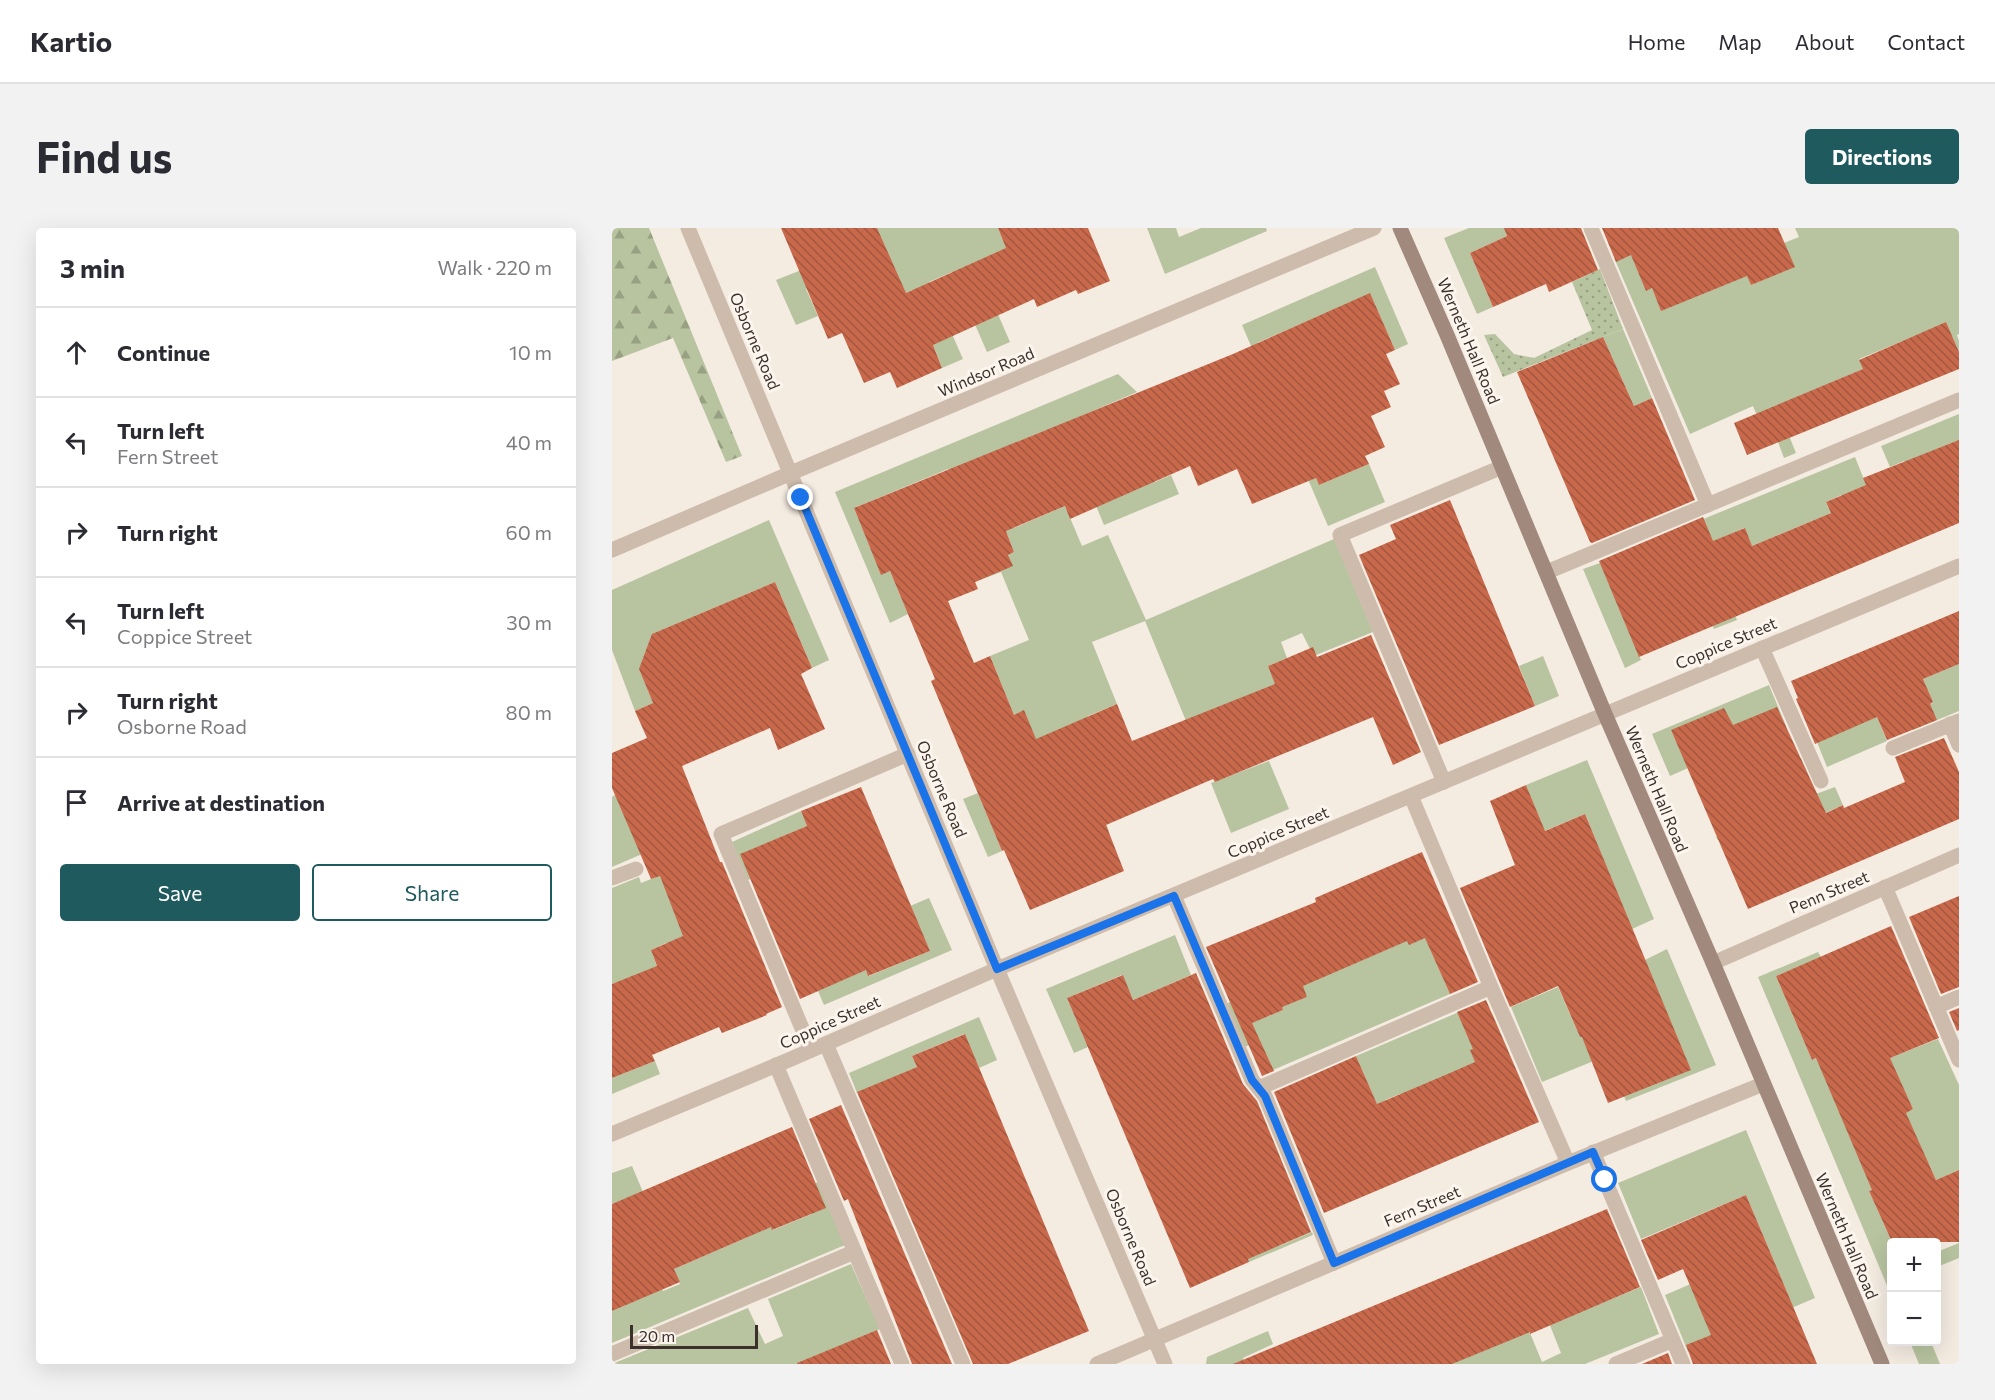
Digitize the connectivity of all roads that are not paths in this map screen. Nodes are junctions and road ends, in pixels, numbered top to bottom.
1 (688, 228) edge
2 (1374, 228) edge
3 (1400, 228) edge
4 (1591, 228) edge
5 (1959, 400) edge
6 (1502, 467) junction
7 (791, 473) junction
8 (1708, 505) junction
9 (612, 550) edge
10 (1959, 566) edge
11 (1547, 572) junction
12 (1762, 648) junction
13 (1605, 714) junction
14 (1955, 723) edge
15 (1959, 745) edge
16 (1893, 748) dead end
17 (908, 754) junction
18 (1821, 781) dead end
19 (1444, 782) junction
20 (1411, 796) junction
21 (1959, 855) edge
22 (636, 868) dead end
23 (612, 878) edge
24 (1885, 887) junction
25 (1174, 896) junction
26 (1713, 963) junction
27 (997, 969) junction
28 (1491, 987) junction
29 (1959, 997) edge
30 (1936, 1007) junction
31 (826, 1044) junction
32 (811, 1050) junction
33 (1959, 1059) edge
34 (776, 1065) junction
35 (1763, 1084) junction
36 (1258, 1088) junction
37 (612, 1134) edge
38 (1593, 1152) junction
39 (1568, 1163) junction
40 (854, 1252) junction
41 (1334, 1263) junction
42 (1155, 1340) junction
43 (1673, 1340) junction
44 (612, 1354) edge
45 (902, 1364) edge
46 (963, 1364) edge
47 (1097, 1364) edge
48 (1165, 1364) edge
49 (1616, 1364) edge
50 (1683, 1364) edge
51 (1882, 1364) edge

1 - 7 street, Osborne Road
2 - 7 street, Windsor Road
3 - 6 street, Werneth Hall Road
4 - 8 street
5 - 8 street
6 - 11 street, Werneth Hall Road
6 - 19 street
7 - 9 street, Windsor Road
7 - 17 street, Osborne Road
8 - 11 street
10 - 12 street, Coppice Street
11 - 13 street, Werneth Hall Road
12 - 13 street, Coppice Street
12 - 18 street
13 - 19 street, Coppice Street
13 - 26 street, Werneth Hall Road
14 - 15 street
14 - 16 street
17 - 27 street, Osborne Road
17 - 32 street
19 - 20 street, Coppice Street
20 - 25 street, Coppice Street
20 - 28 street
21 - 24 street, Penn Street
22 - 23 street
24 - 26 street, Penn Street
24 - 30 street
25 - 27 street, Coppice Street
25 - 36 street
26 - 35 street, Werneth Hall Road
27 - 31 street, Coppice Street
27 - 42 street, Osborne Road
28 - 36 street
28 - 39 street
29 - 30 street
30 - 33 street
31 - 32 street, Coppice Street
31 - 46 street
32 - 34 street, Coppice Street
34 - 37 street, Coppice Street
34 - 40 street
35 - 38 street, Fern Street
35 - 51 street, Werneth Hall Road
36 - 41 street
38 - 39 street, Fern Street
38 - 43 street
39 - 41 street, Fern Street
40 - 44 street
40 - 45 street
41 - 42 street, Fern Street
42 - 47 street, Fern Street
42 - 48 street, Osborne Road
43 - 49 street
43 - 50 street

